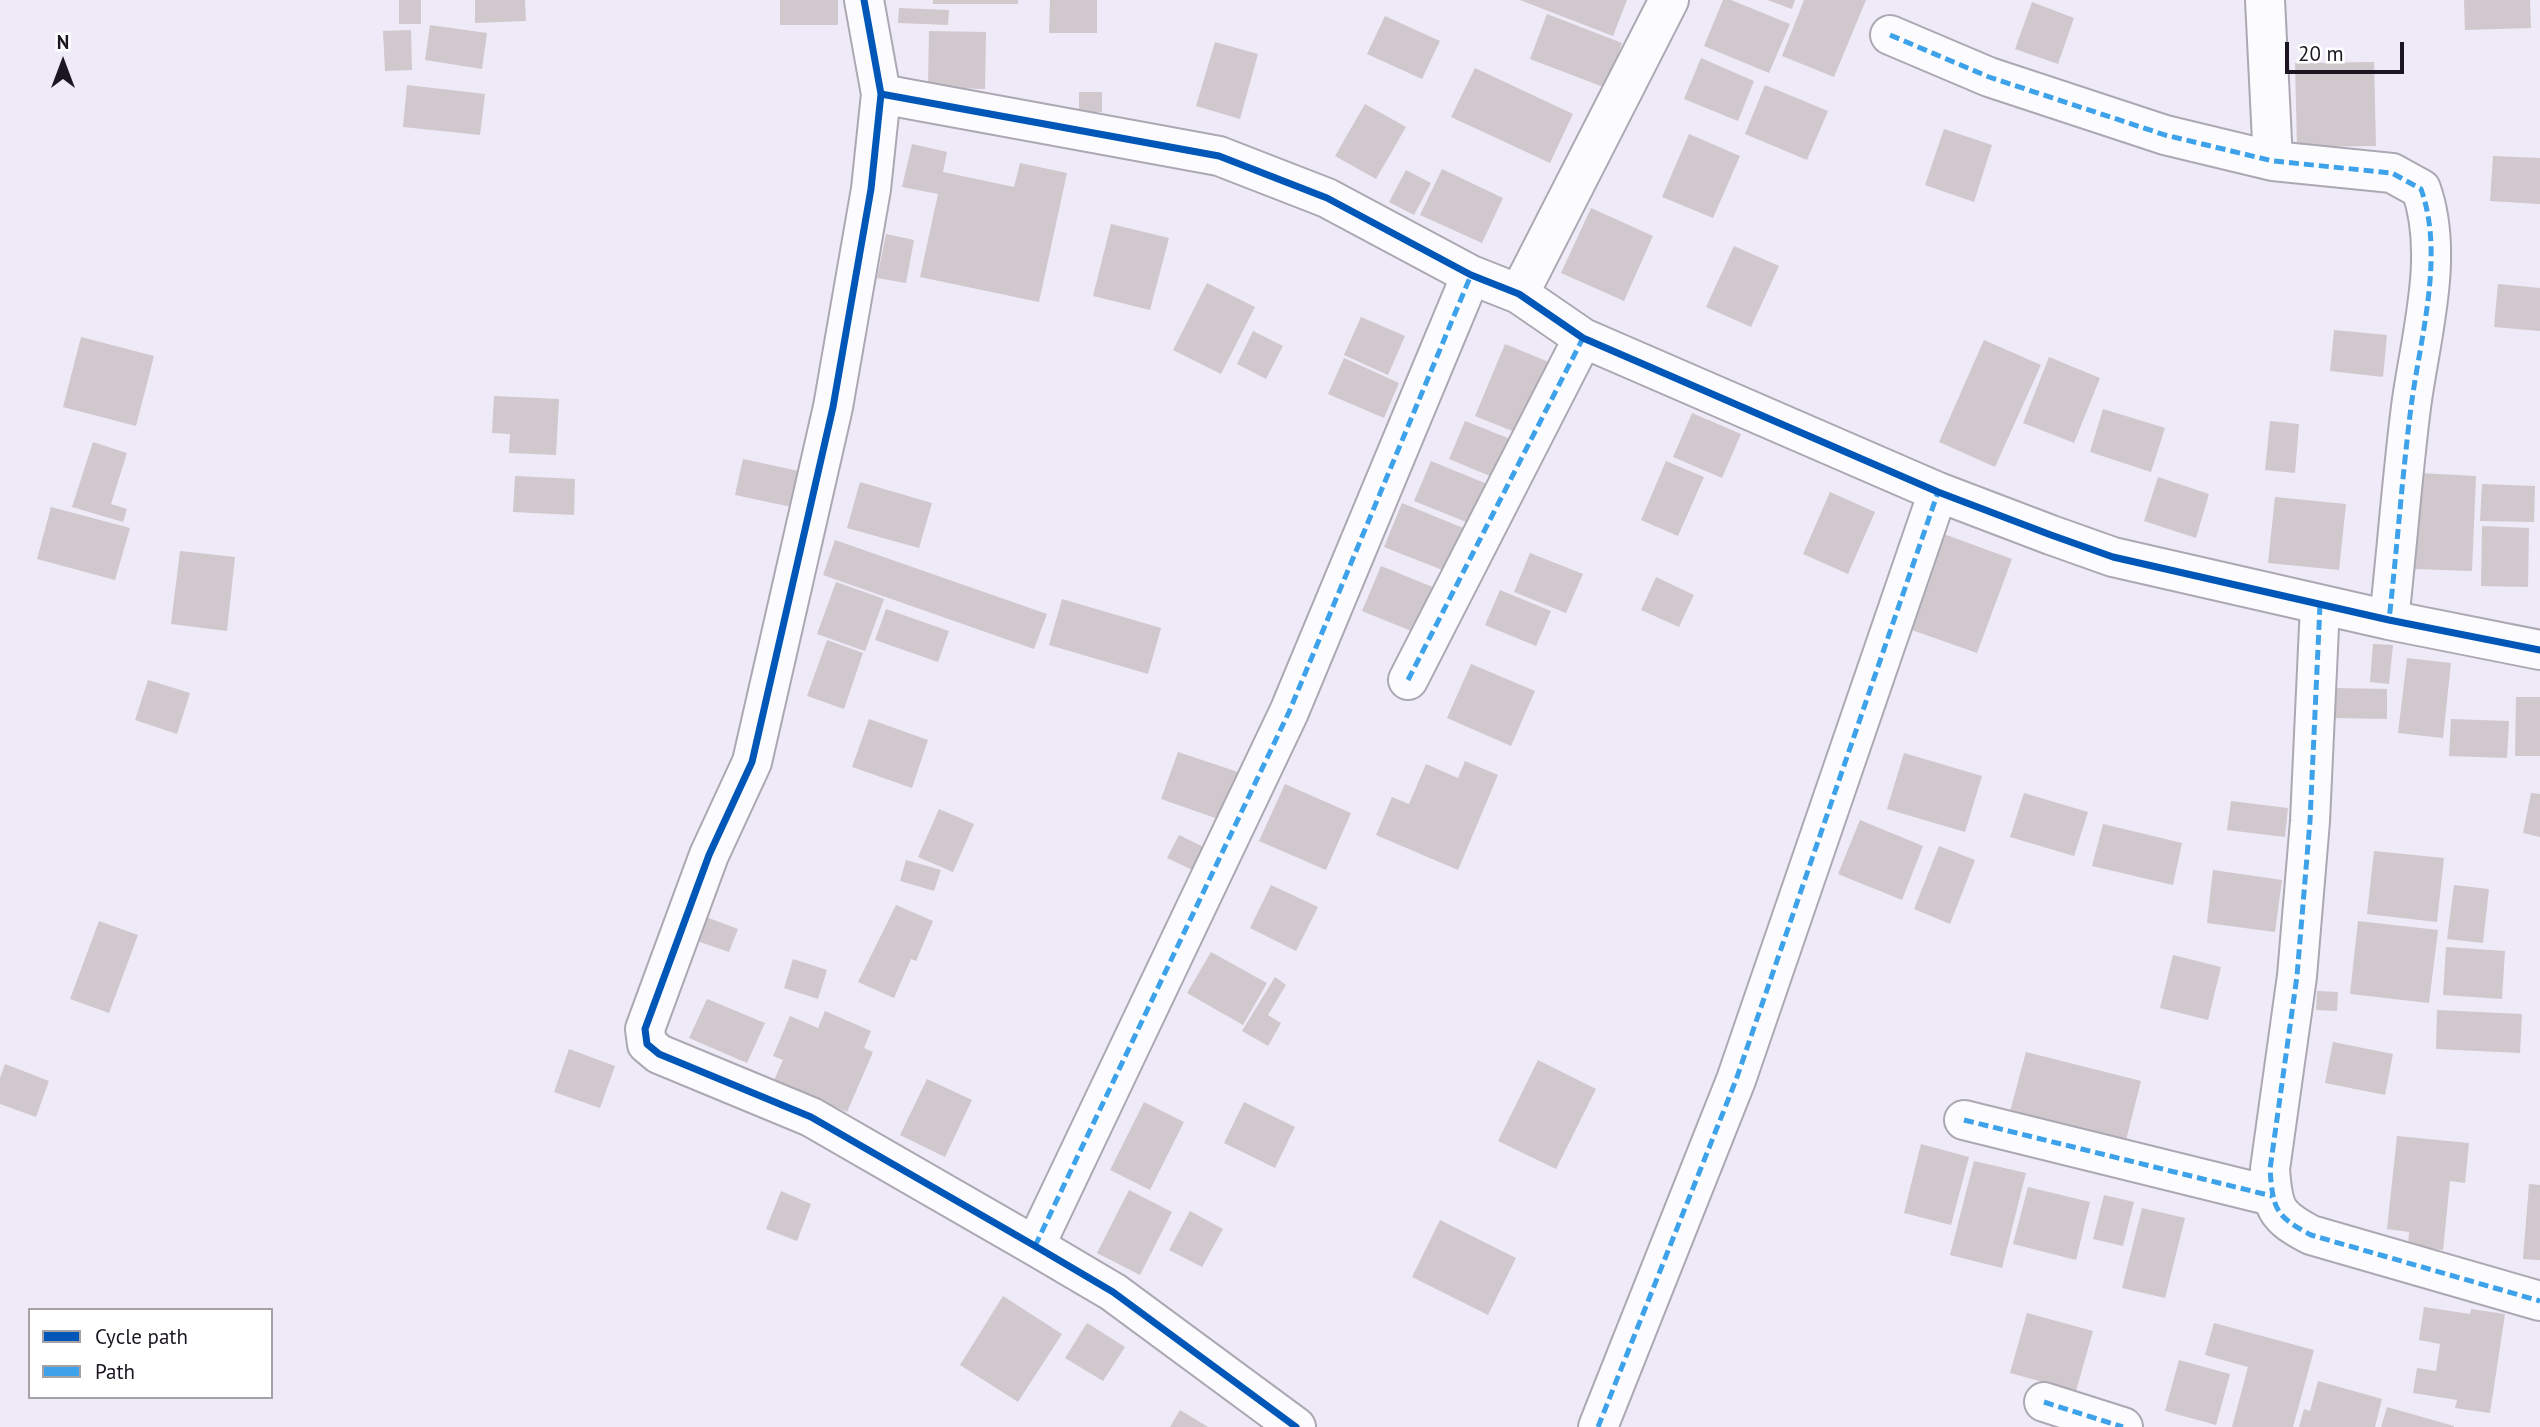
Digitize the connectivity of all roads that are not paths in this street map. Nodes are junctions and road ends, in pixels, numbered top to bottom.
1 (864, 0) edge
2 (1669, 0) edge
3 (2264, 0) edge
4 (1891, 35) dead end
5 (881, 94) junction
6 (2273, 161) junction
7 (1471, 275) junction
8 (1519, 294) junction
9 (1583, 338) junction
10 (1938, 492) junction
11 (2320, 605) junction
12 (2389, 620) junction
13 (2540, 650) edge
14 (1408, 680) dead end
15 (1964, 1120) dead end
16 (2272, 1196) junction
17 (1035, 1246) junction
18 (2540, 1301) edge
19 (2044, 1402) dead end
20 (1296, 1427) edge
21 (1598, 1427) edge
22 (2123, 1427) edge

1 - 5 street
2 - 8 street
3 - 6 street
4 - 6 street
5 - 7 street
5 - 17 street
6 - 12 street
7 - 8 street
7 - 17 street
8 - 9 street
9 - 10 street
9 - 14 street
10 - 11 street
10 - 21 street
11 - 12 street
11 - 16 street
12 - 13 street
15 - 16 street
16 - 18 street
17 - 20 street
19 - 22 street

